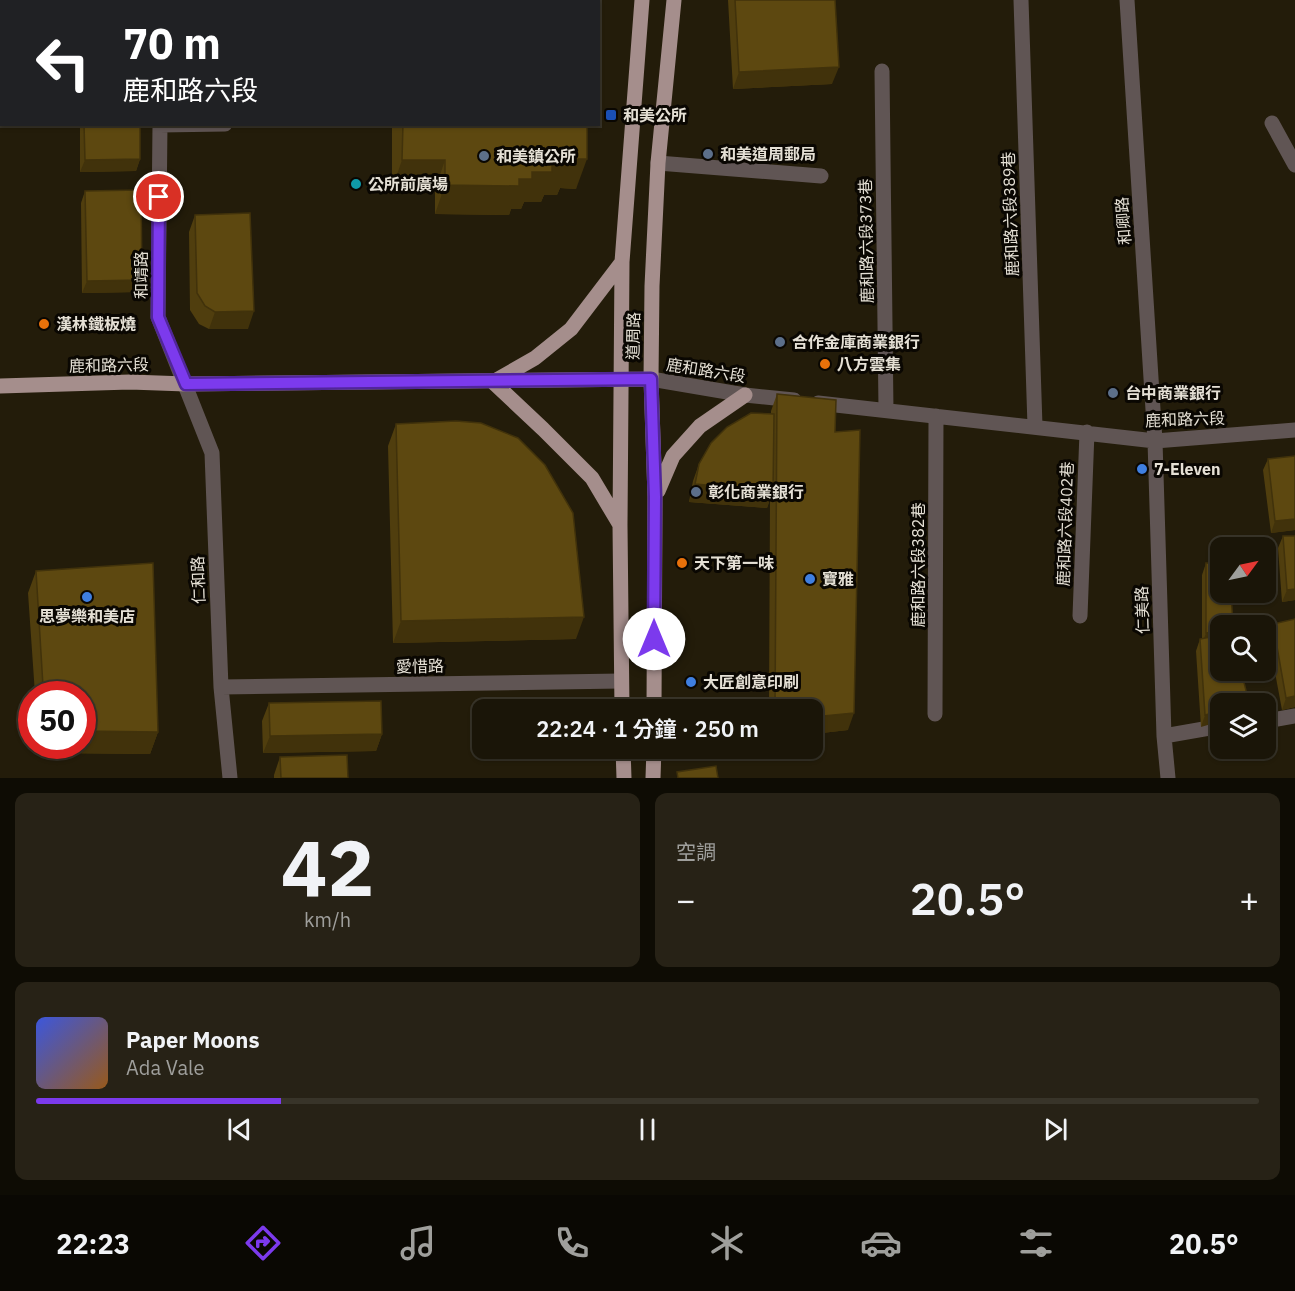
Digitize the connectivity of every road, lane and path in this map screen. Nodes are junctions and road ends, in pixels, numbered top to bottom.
1 (642, 0) edge
2 (674, 0) edge
3 (1021, 0) edge
4 (1127, 0) edge
5 (882, 71) dead end
6 (1272, 123) dead end
7 (160, 126) edge
8 (658, 163) junction
9 (1295, 165) edge
10 (821, 176) dead end
11 (622, 262) junction
12 (621, 379) junction
13 (651, 379) junction
14 (493, 382) junction
15 (186, 384) junction
16 (0, 386) edge
17 (745, 395) junction
18 (886, 410) junction
19 (936, 416) junction
20 (1035, 426) junction
21 (1295, 430) edge
22 (1087, 432) junction
23 (1155, 441) junction
24 (655, 497) junction
25 (620, 525) junction
26 (1080, 616) dead end
27 (621, 681) junction
28 (220, 687) junction
29 (622, 699) edge
30 (654, 699) edge
31 (935, 714) dead end
32 (1295, 716) edge
33 (1276, 719) edge
34 (1210, 728) edge
35 (1164, 736) junction
36 (623, 759) edge
37 (654, 759) edge
38 (230, 778) edge
39 (624, 778) edge
40 (653, 778) edge
41 (1168, 778) edge

1 - 11 main road, 道周路
2 - 8 main road, 道周路
3 - 20 street, 鹿和路六段389巷
4 - 23 street, 和卿路
5 - 18 street, 鹿和路六段373巷
6 - 9 street
7 - 15 street, 和靖路
8 - 10 street
8 - 13 main road, 道周路
11 - 12 main road, 道周路
11 - 14 main road
12 - 13 main road, 鹿和路六段
12 - 14 main road, 鹿和路六段
12 - 25 main road, 道周路
13 - 17 street, 鹿和路六段
13 - 24 main road, 道周路
14 - 15 main road, 鹿和路六段
14 - 25 main road
15 - 16 main road, 鹿和路六段
15 - 28 street, 仁和路
17 - 18 street, 鹿和路六段
17 - 24 main road
18 - 19 street, 鹿和路六段
19 - 20 street, 鹿和路六段
19 - 31 street, 鹿和路六段382巷
20 - 22 street, 鹿和路六段
21 - 23 street, 鹿和路六段
22 - 23 street, 鹿和路六段
22 - 26 street, 鹿和路六段402巷
23 - 35 street, 仁美路
24 - 30 main road, 道周路
25 - 27 main road, 道周路
27 - 28 street, 愛惜路
27 - 29 main road, 道周路
28 - 38 street, 仁和路
32 - 33 street
34 - 35 street
35 - 41 street, 仁美路
36 - 39 main road
37 - 40 main road

